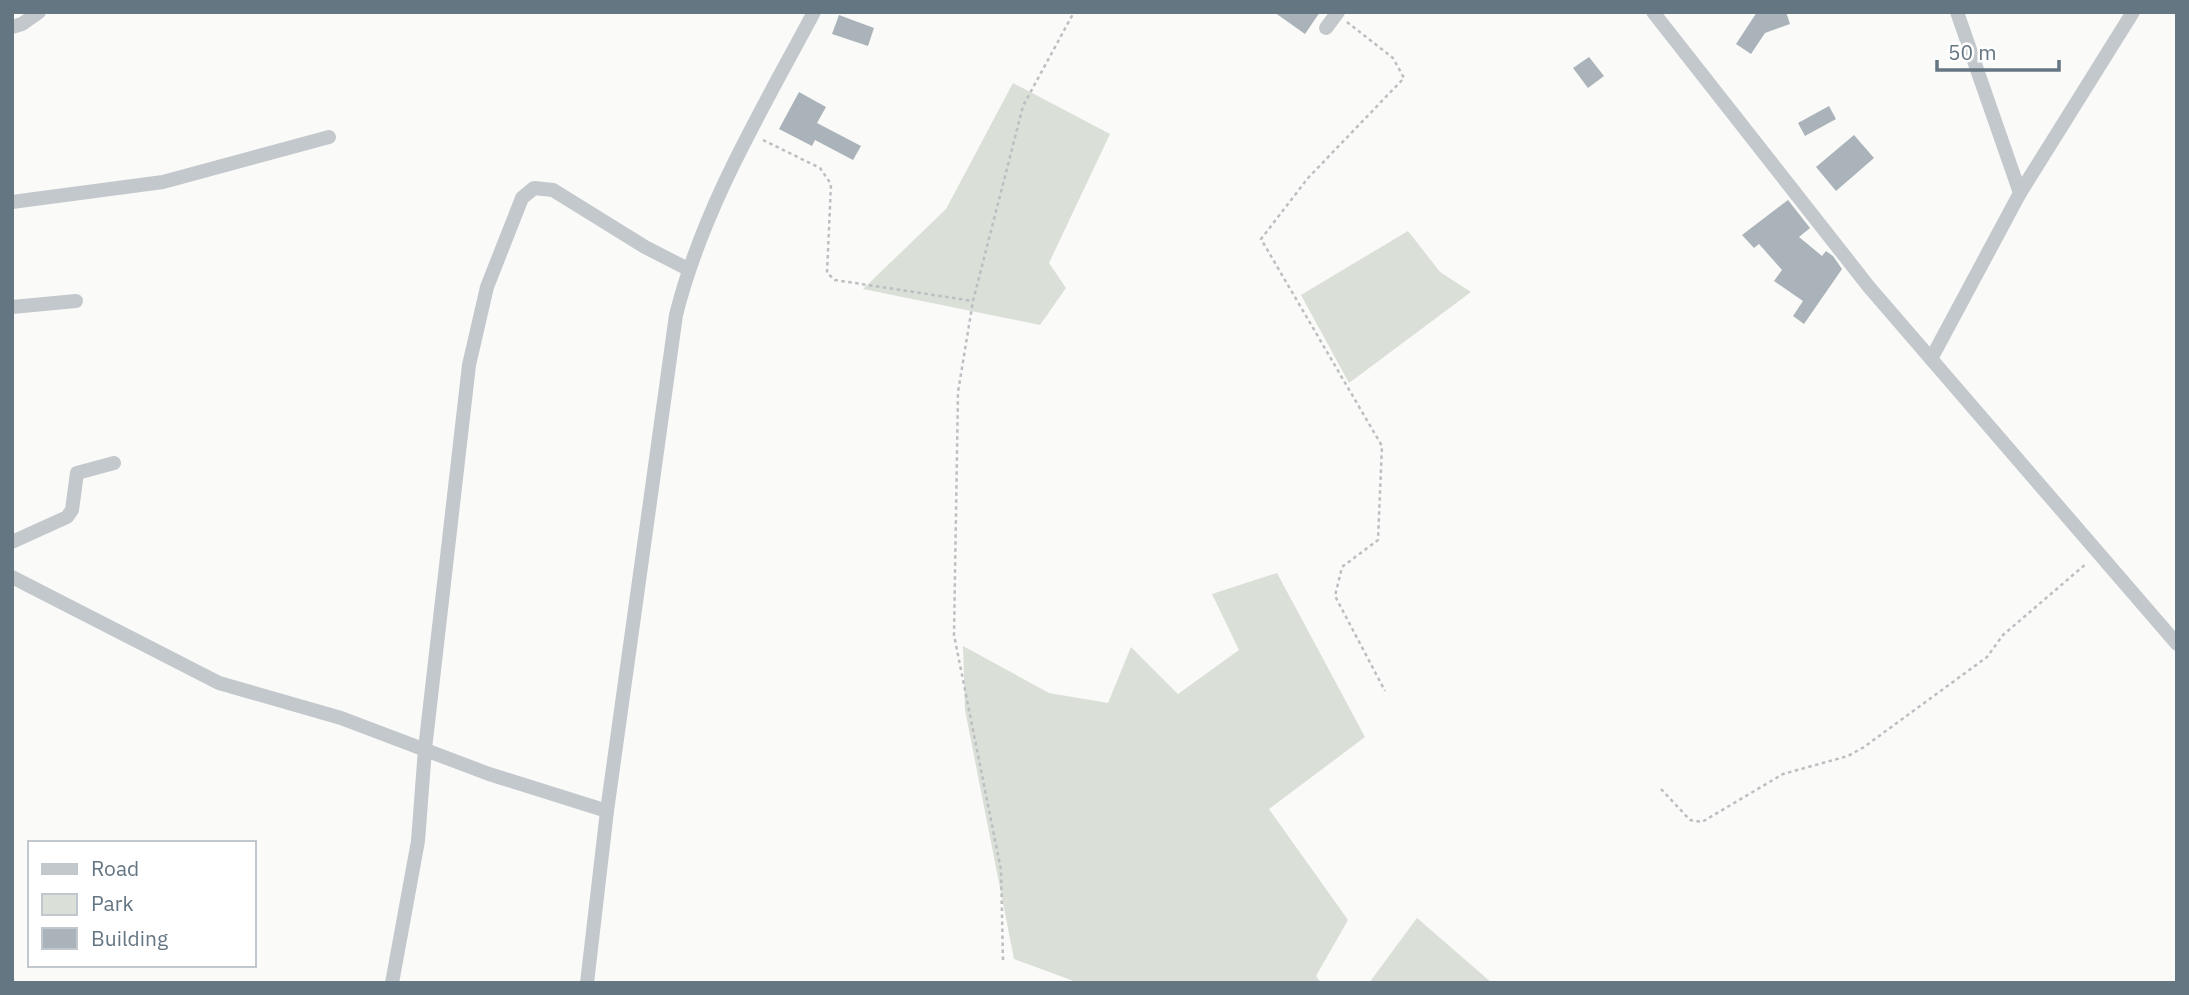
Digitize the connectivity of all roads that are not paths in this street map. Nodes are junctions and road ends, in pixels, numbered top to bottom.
1 (39, 12) edge
2 (814, 12) edge
3 (1653, 12) edge
4 (1957, 12) edge
5 (2133, 12) edge
6 (1338, 13) edge
7 (12, 27) edge
8 (1326, 28) dead end
9 (329, 137) dead end
10 (2020, 193) junction
11 (12, 202) edge
12 (688, 269) junction
13 (76, 302) dead end
14 (12, 307) edge
15 (1931, 359) junction
16 (114, 463) dead end
17 (12, 542) edge
18 (12, 577) edge
19 (2177, 644) edge
20 (425, 748) junction
21 (607, 811) junction
22 (392, 983) edge
23 (587, 983) edge

1 - 7 street
2 - 12 street
3 - 15 street
4 - 10 street
5 - 10 street
6 - 8 street
9 - 11 street
10 - 15 street
12 - 20 street
12 - 21 street
13 - 14 street
15 - 19 street
16 - 17 street
18 - 20 street
20 - 21 street
20 - 22 street
21 - 23 street

